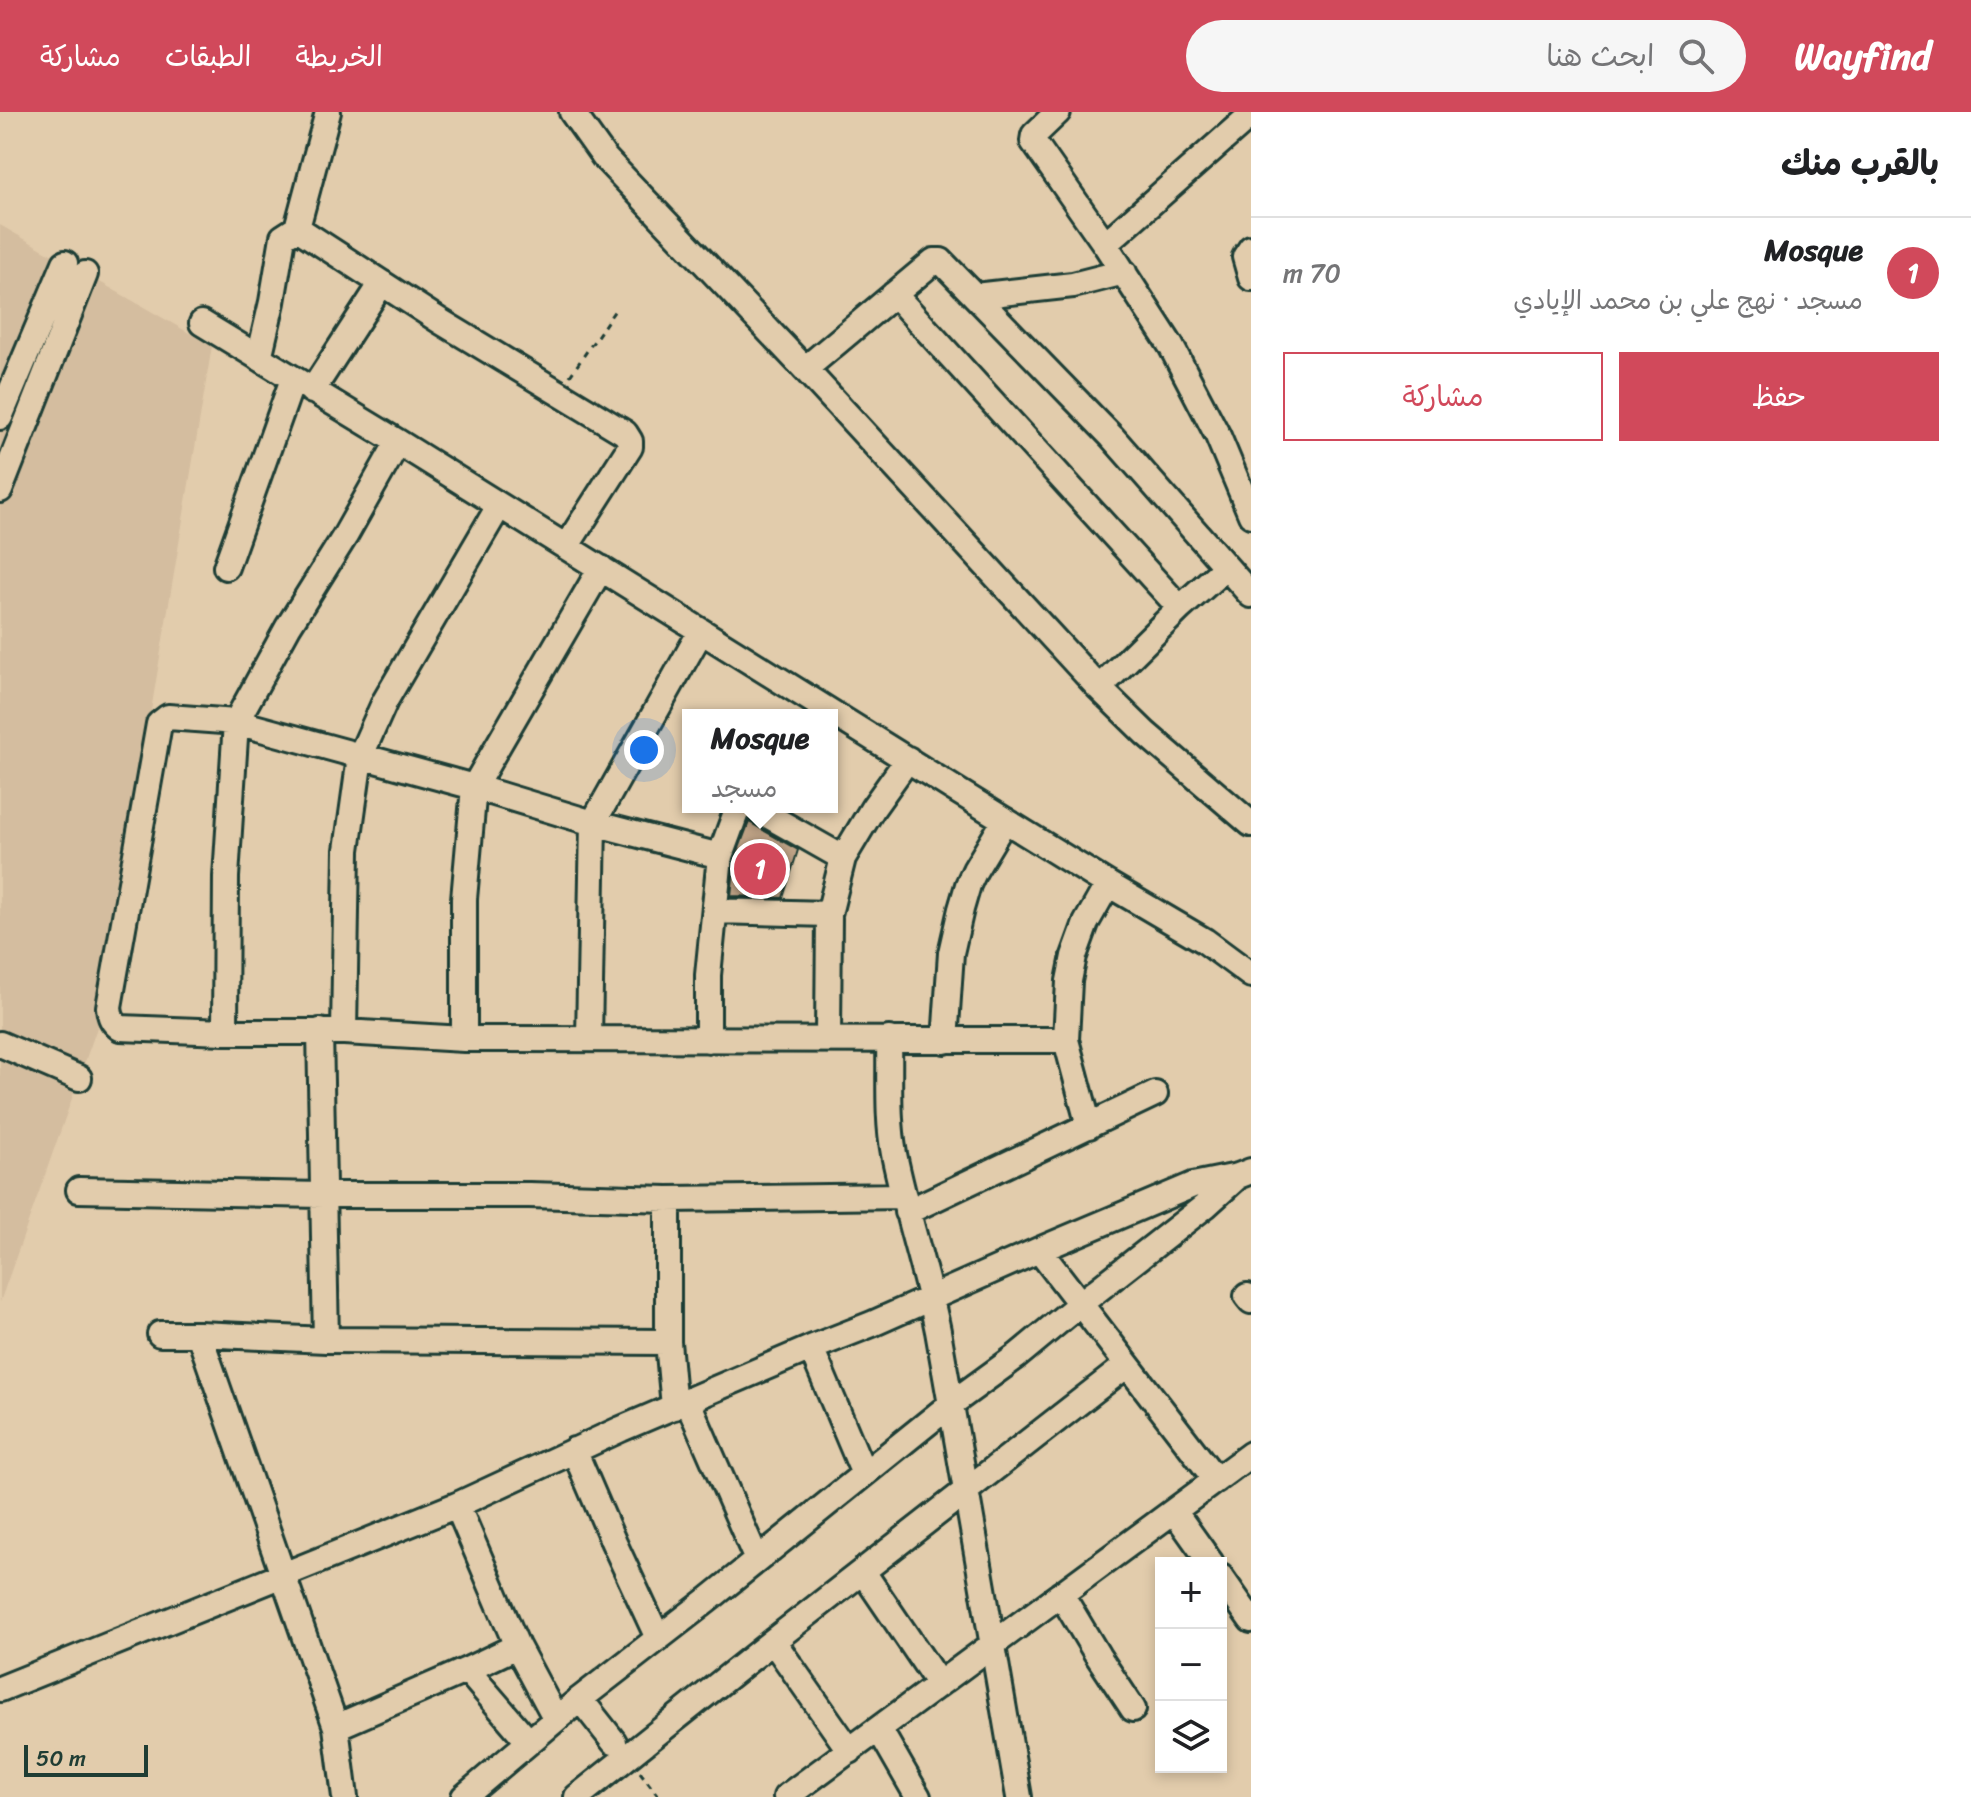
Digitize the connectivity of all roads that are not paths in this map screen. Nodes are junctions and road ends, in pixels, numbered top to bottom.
1 (328, 112) edge
2 (572, 112) edge
3 (1058, 112) edge
4 (1251, 115) edge
5 (297, 228) junction
6 (1105, 244) junction
7 (1251, 248) edge
8 (1124, 272) junction
9 (1251, 278) edge
10 (382, 283) junction
11 (894, 294) junction
12 (975, 296) junction
13 (202, 323) dead end
14 (259, 358) junction
15 (805, 369) junction
16 (302, 385) junction
17 (0, 417) edge
18 (398, 442) junction
19 (0, 490) edge
20 (499, 506) junction
21 (1251, 515) edge
22 (566, 547) junction
23 (226, 567) dead end
24 (1226, 567) junction
25 (601, 568) junction
26 (1251, 595) edge
27 (1180, 608) junction
28 (701, 631) junction
29 (1099, 688) junction
30 (797, 705) edge
31 (236, 722) junction
32 (838, 725) edge
33 (360, 757) junction
34 (908, 759) junction
35 (474, 787) junction
36 (736, 813) edge
37 (764, 813) edge
38 (1005, 820) junction
39 (593, 823) junction
40 (1251, 824) edge
41 (720, 856) junction
42 (843, 858) junction
43 (1108, 884) junction
44 (715, 911) junction
45 (829, 914) junction
46 (1251, 975) edge
47 (320, 1031) junction
48 (225, 1032) junction
49 (344, 1032) junction
50 (589, 1038) junction
51 (828, 1038) junction
52 (464, 1039) junction
53 (889, 1039) junction
54 (708, 1040) junction
55 (1066, 1040) junction
56 (945, 1041) junction
57 (0, 1044) edge
58 (79, 1078) dead end
59 (1155, 1094) dead end
60 (1089, 1126) junction
61 (1245, 1174) edge
62 (79, 1190) dead end
63 (322, 1195) junction
64 (668, 1199) junction
65 (906, 1204) junction
66 (1039, 1250) junction
67 (931, 1297) junction
68 (1081, 1303) junction
69 (160, 1334) dead end
70 (199, 1334) junction
71 (326, 1340) junction
72 (668, 1342) junction
73 (811, 1348) junction
74 (1127, 1365) junction
75 (681, 1404) junction
76 (951, 1404) junction
77 (574, 1450) junction
78 (1251, 1454) edge
79 (864, 1474) junction
80 (1216, 1480) junction
81 (967, 1489) junction
82 (457, 1505) junction
83 (1174, 1511) junction
84 (1207, 1557) edge
85 (757, 1560) junction
86 (863, 1572) junction
87 (282, 1574) junction
88 (1227, 1586) edge
89 (1061, 1594) junction
90 (1251, 1620) edge
91 (658, 1638) junction
92 (773, 1641) junction
93 (992, 1645) junction
94 (517, 1646) junction
95 (467, 1670) junction
96 (939, 1684) junction
97 (0, 1689) edge
98 (580, 1699) junction
99 (1133, 1709) dead end
100 (556, 1719) junction
101 (336, 1727) junction
102 (879, 1729) junction
103 (528, 1741) junction
104 (621, 1749) junction
105 (850, 1751) junction
106 (345, 1797) edge
107 (464, 1797) edge
108 (577, 1797) edge
109 (786, 1797) edge
110 (918, 1797) edge
111 (1019, 1797) edge

1 - 5 street
2 - 15 street
3 - 6 street
4 - 6 street
5 - 10 street
5 - 14 street
6 - 8 street
7 - 9 street
8 - 12 street
8 - 21 street
10 - 16 street
10 - 22 street
11 - 12 street
11 - 15 street
11 - 27 street
12 - 24 street
13 - 14 street
14 - 16 street
15 - 29 street
16 - 18 street
16 - 23 street
17 - 19 street
18 - 20 street
18 - 31 street
20 - 22 street
20 - 33 street
22 - 25 street
24 - 26 street
24 - 27 street
25 - 28 street
25 - 35 street
27 - 29 street
28 - 30 street
28 - 39 street
29 - 40 street
31 - 33 street
31 - 48 street
31 - 48 street
32 - 34 street
33 - 35 street
33 - 49 street
34 - 38 street
34 - 42 street
35 - 39 street
35 - 52 street
36 - 41 street
37 - 42 street
38 - 43 street
38 - 56 street
39 - 41 street
39 - 50 street
41 - 44 street
42 - 45 street
43 - 46 street
43 - 55 street
44 - 45 street
44 - 54 street
45 - 51 street
47 - 48 street
47 - 49 street
47 - 63 street
49 - 52 street
50 - 52 street
50 - 54 street
51 - 53 street
51 - 54 street
53 - 56 street
53 - 65 street
55 - 56 street
55 - 60 street
57 - 58 street
59 - 60 street
60 - 65 street
61 - 66 street
61 - 68 street
62 - 63 street
63 - 64 street
63 - 71 street
64 - 65 street
64 - 72 street
65 - 67 street
66 - 67 street
66 - 68 street
67 - 73 street
67 - 76 street
68 - 74 street
68 - 76 street
69 - 70 street
70 - 71 street
70 - 87 street
71 - 72 street
72 - 75 street
73 - 75 street
73 - 79 street
74 - 80 street
74 - 81 street
75 - 77 street
75 - 85 street
76 - 79 street
76 - 81 street
77 - 82 street
77 - 91 street
78 - 80 street
79 - 85 street
80 - 83 street
81 - 86 street
81 - 93 street
82 - 87 street
82 - 94 street
83 - 84 street
83 - 89 street
85 - 91 street
86 - 92 street
86 - 96 street
87 - 97 street
87 - 101 street
88 - 90 street
89 - 93 street
89 - 99 street
91 - 98 street
92 - 104 street
92 - 105 street
93 - 96 street
93 - 111 street
94 - 95 street
94 - 100 street
95 - 101 street
95 - 103 street
96 - 102 street
98 - 100 street
98 - 104 street
100 - 103 street
101 - 106 street
102 - 105 street
102 - 110 street
103 - 107 street
104 - 108 street
105 - 109 street

